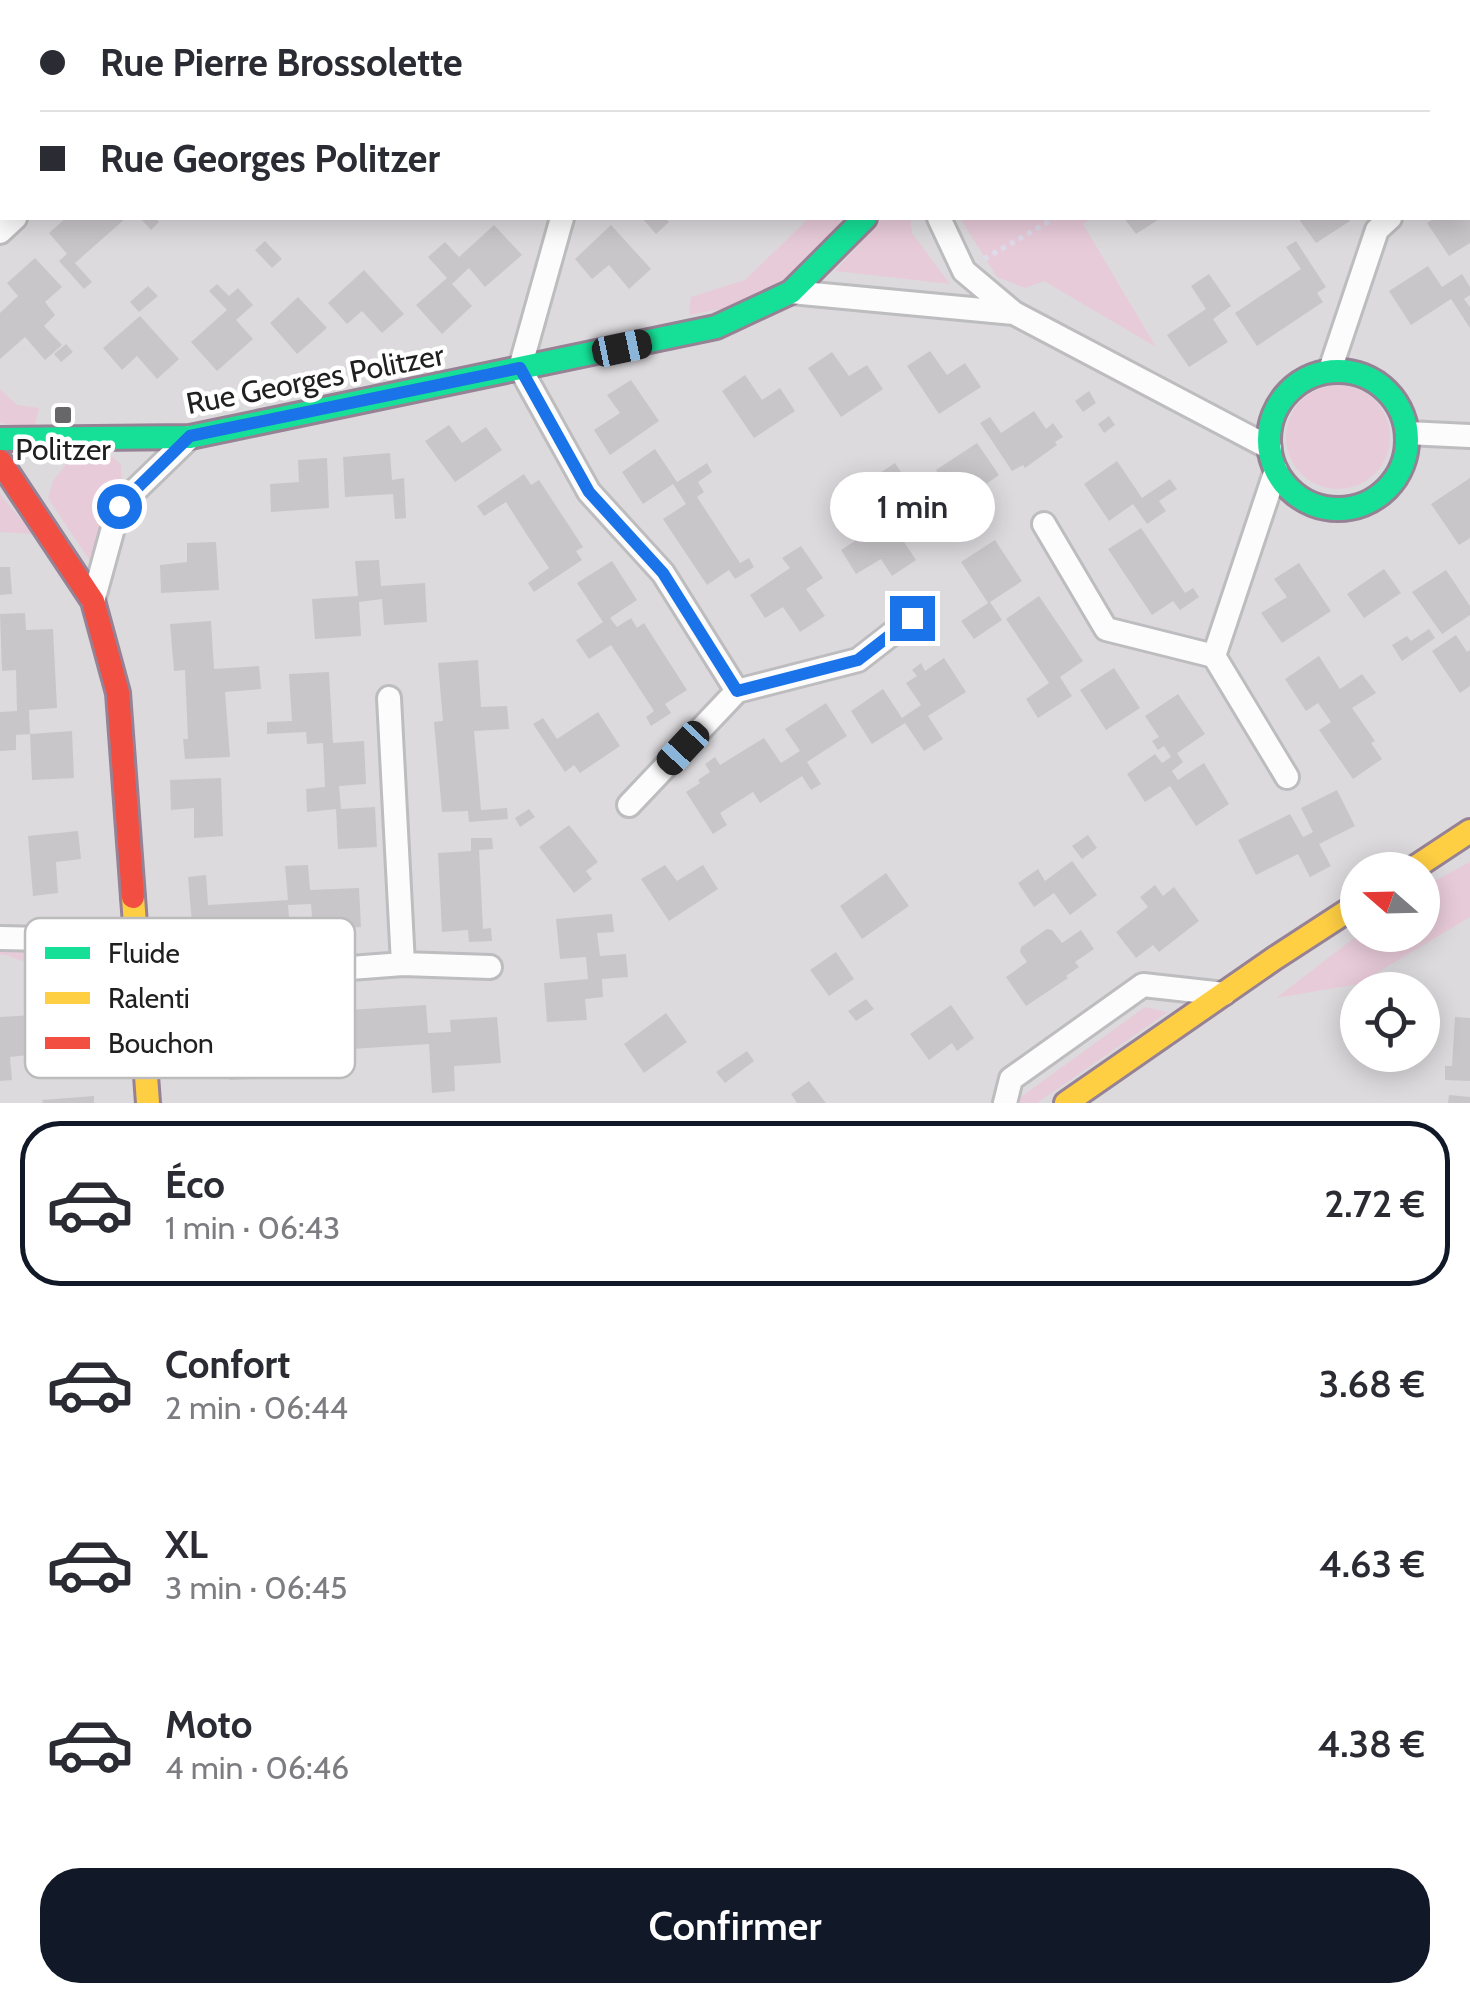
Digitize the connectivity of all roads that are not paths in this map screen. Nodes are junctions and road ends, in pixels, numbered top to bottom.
1 (561, 220) edge
2 (863, 220) edge
3 (940, 220) edge
4 (1388, 220) edge
5 (791, 292) junction
6 (1014, 313) junction
7 (520, 368) junction
8 (1330, 370) junction
9 (1408, 432) junction
10 (190, 436) junction
11 (1470, 436) edge
12 (0, 439) edge
13 (1273, 459) junction
14 (0, 460) edge
15 (1044, 524) dead end
16 (93, 601) junction
17 (912, 618) dead end
18 (1214, 656) junction
19 (737, 691) junction
20 (389, 698) dead end
21 (1288, 778) dead end
22 (629, 805) dead end
23 (1470, 831) edge
24 (1438, 852) edge
25 (1340, 916) edge
26 (134, 918) edge
27 (0, 938) edge
28 (25, 939) edge
29 (403, 964) junction
30 (355, 968) edge
31 (490, 968) dead end
32 (1224, 994) junction
33 (146, 1078) edge
34 (148, 1103) edge
35 (1005, 1103) edge
36 (1066, 1103) edge

1 - 7 street
2 - 5 street, Rue Georges Politzer
3 - 6 street
4 - 8 street
5 - 6 street
5 - 7 street, Rue Georges Politzer
6 - 13 street
7 - 10 street, Rue Georges Politzer
7 - 19 street
8 - 9 street
8 - 13 street
9 - 11 street
9 - 13 street
10 - 12 street, Rue Georges Politzer
10 - 16 street
13 - 18 street
14 - 16 street
15 - 18 street
16 - 26 street
17 - 19 street
18 - 21 street
19 - 22 street
20 - 29 street
23 - 24 street
25 - 32 street
27 - 28 street
29 - 30 street
29 - 31 street
32 - 35 street
32 - 36 street
33 - 34 street

